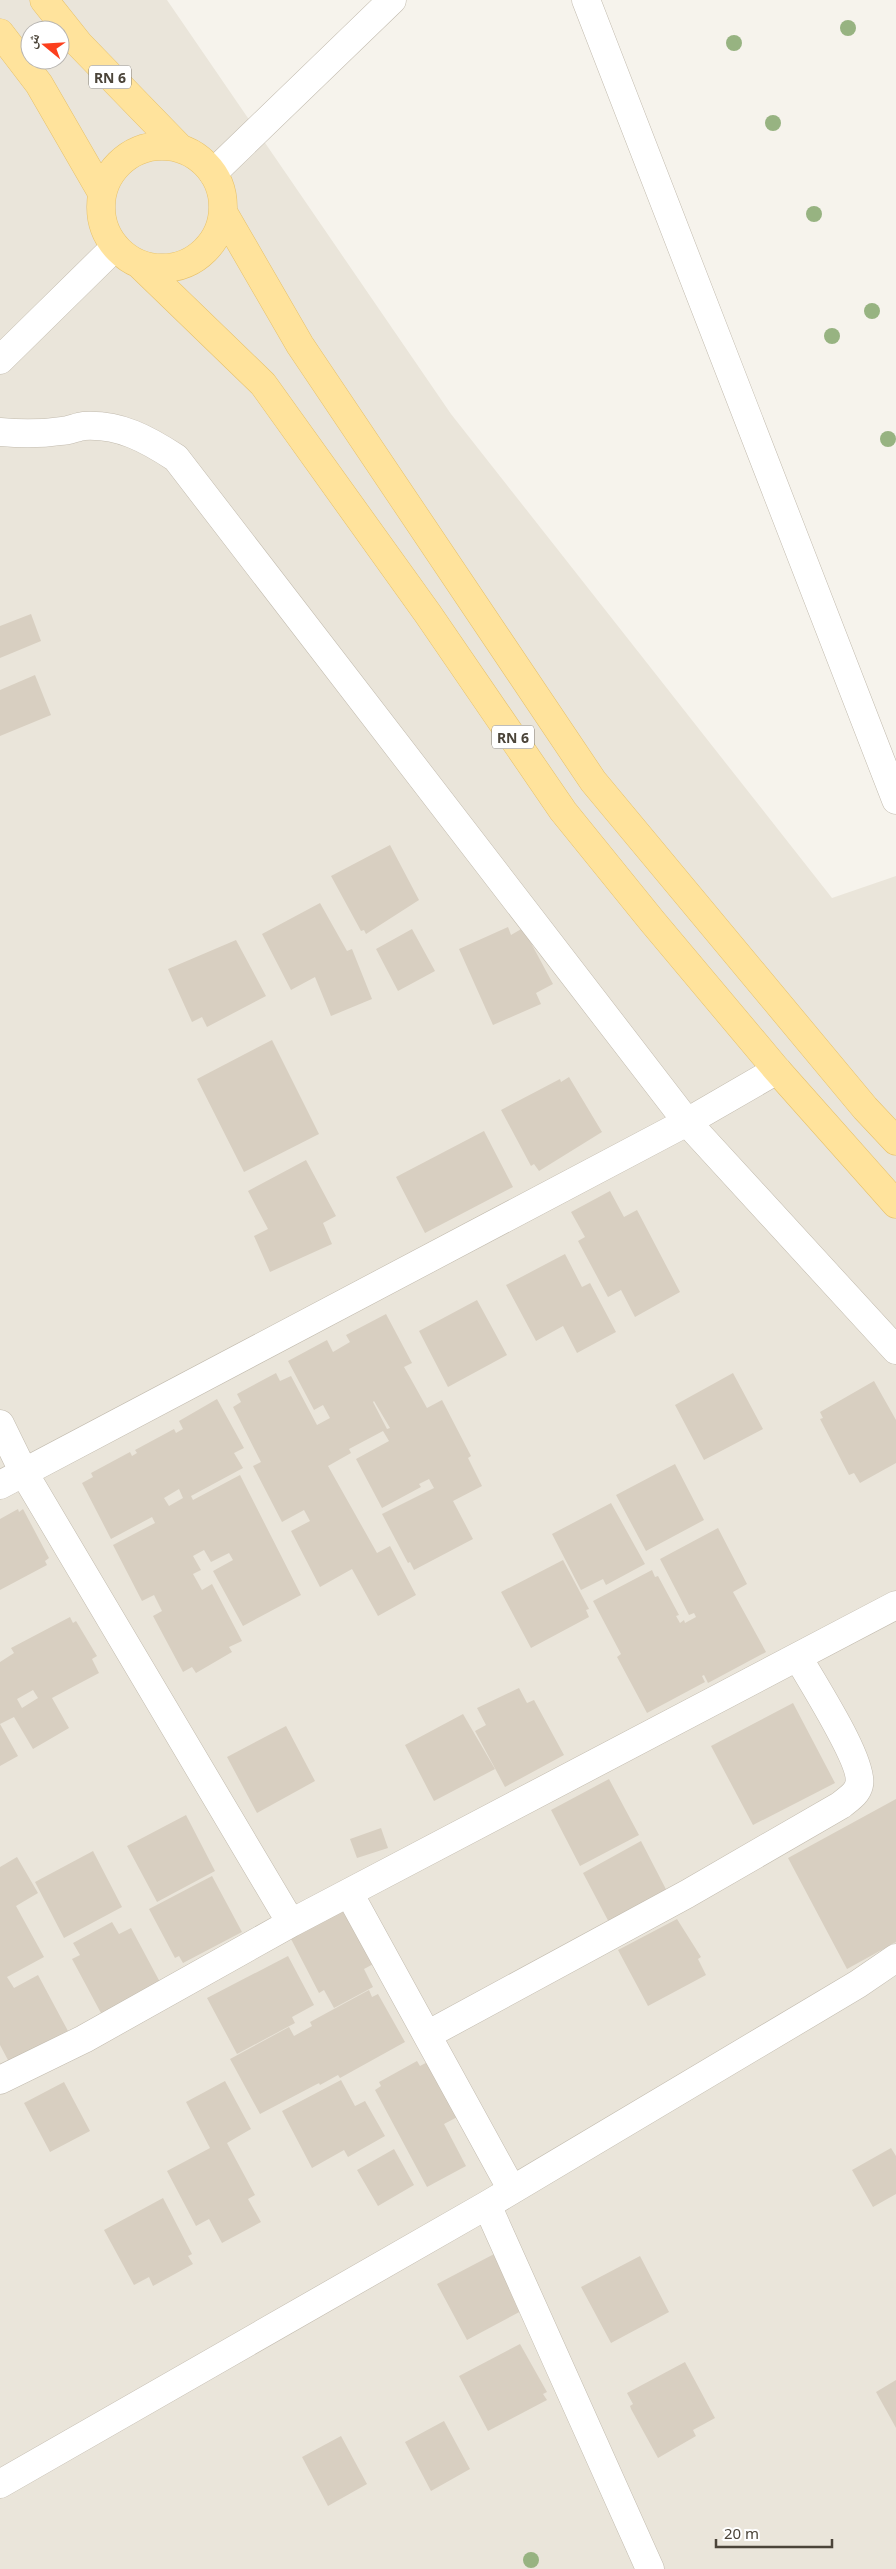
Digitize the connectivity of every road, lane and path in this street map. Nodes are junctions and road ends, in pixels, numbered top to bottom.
1 (44, 0) edge
2 (392, 0) edge
3 (586, 0) edge
4 (0, 33) edge
5 (181, 149) junction
6 (213, 173) junction
7 (102, 193) junction
8 (223, 212) junction
9 (115, 247) junction
10 (139, 264) junction
11 (0, 360) edge
12 (0, 432) edge
13 (896, 800) edge
14 (777, 1070) junction
15 (687, 1122) junction
16 (896, 1141) edge
17 (896, 1204) edge
18 (896, 1350) edge
19 (0, 1424) edge
20 (24, 1473) junction
21 (0, 1485) edge
22 (896, 1605) edge
23 (798, 1658) junction
24 (350, 1893) junction
25 (291, 1923) junction
26 (896, 1958) edge
27 (427, 2035) junction
28 (0, 2080) edge
29 (512, 2190) junction
30 (487, 2205) junction
31 (0, 2484) edge
32 (650, 2569) edge

1 - 5 main road, RN 6
2 - 6 street
3 - 13 street
4 - 7 main road
5 - 6 main road
5 - 7 main road
6 - 8 main road
7 - 9 main road
8 - 10 main road
8 - 16 main road, RN 6
9 - 10 main road
9 - 11 street
10 - 14 main road, RN 6
12 - 15 street
14 - 15 street
14 - 17 main road, RN 6
15 - 18 street
15 - 20 street
19 - 20 street
20 - 21 street
20 - 25 street
22 - 23 street
23 - 24 street
23 - 27 street
24 - 25 street
24 - 27 street
25 - 28 street
26 - 29 street
27 - 29 street
29 - 30 street
30 - 31 street
30 - 32 street

